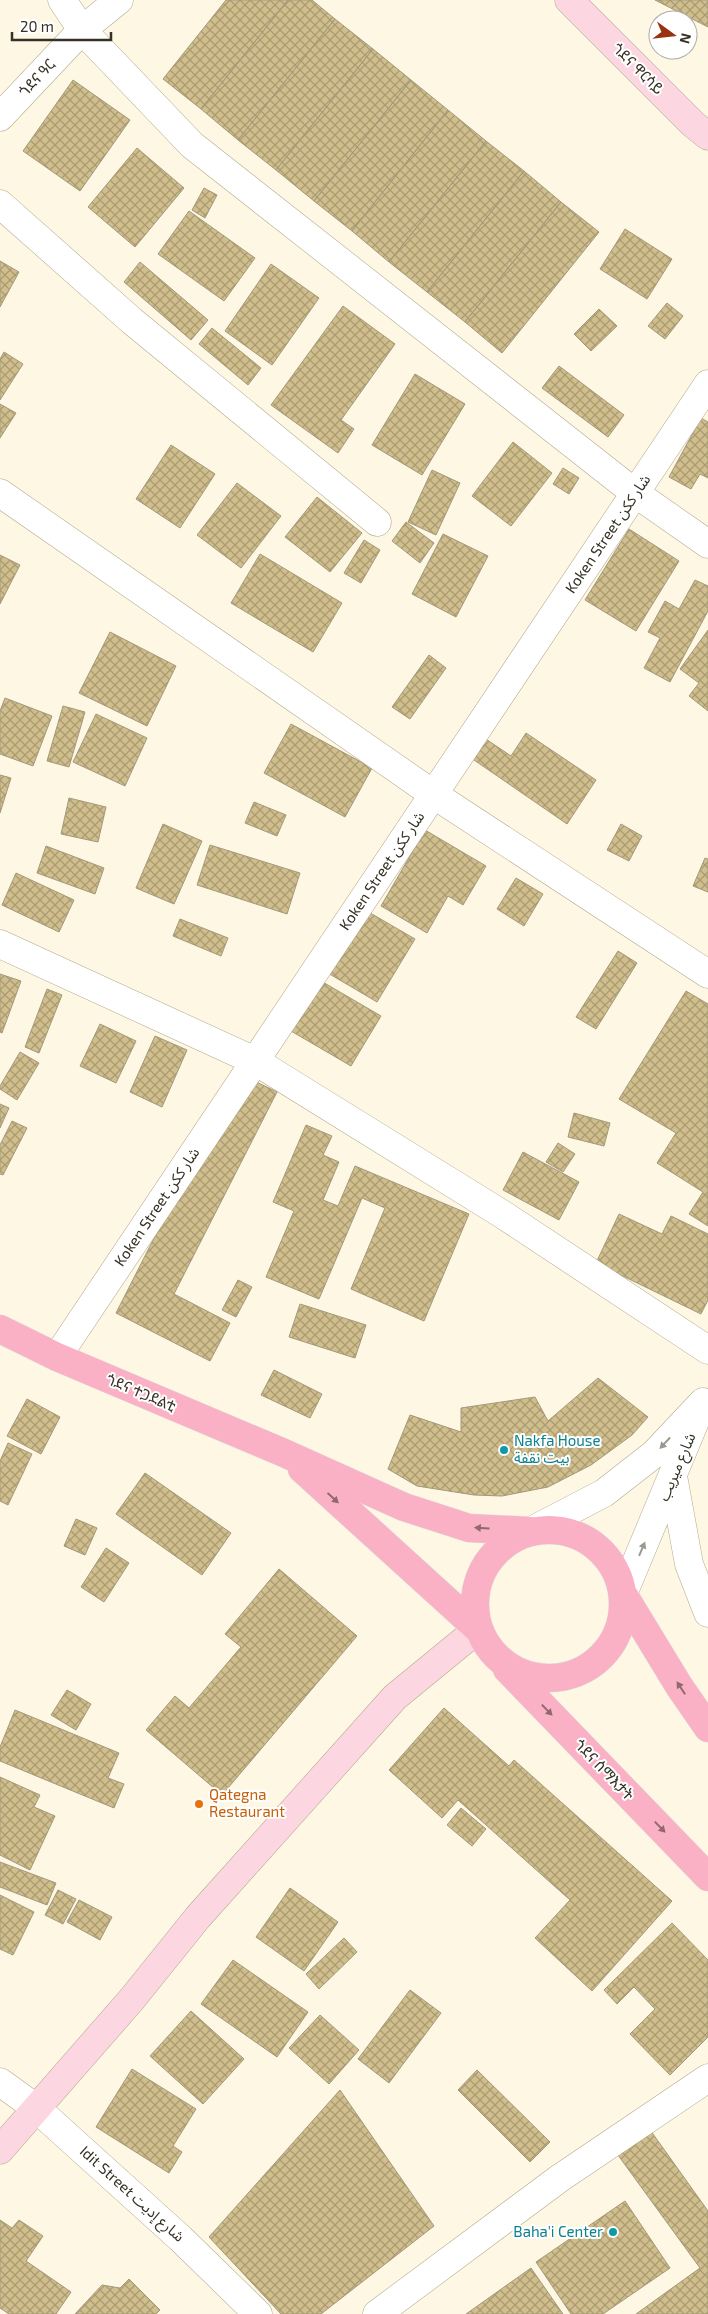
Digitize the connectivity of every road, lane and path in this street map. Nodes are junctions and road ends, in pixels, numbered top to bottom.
1 (62, 0) edge
2 (119, 0) edge
3 (569, 0) edge
4 (82, 30) junction
5 (0, 117) edge
6 (708, 136) edge
7 (0, 204) edge
8 (708, 384) edge
9 (0, 493) edge
10 (635, 493) junction
11 (377, 522) dead end
12 (708, 544) edge
13 (433, 794) junction
14 (0, 944) edge
15 (708, 974) edge
16 (255, 1061) junction
17 (0, 1329) edge
18 (708, 1350) edge
19 (57, 1357) junction
20 (706, 1398) edge
21 (284, 1453) junction
22 (673, 1476) junction
23 (531, 1532) junction
24 (623, 1594) junction
25 (708, 1613) edge
26 (478, 1630) junction
27 (501, 1662) junction
28 (708, 1728) edge
29 (708, 1877) edge
30 (708, 2078) edge
31 (0, 2082) edge
32 (36, 2108) junction
33 (0, 2150) edge
34 (258, 2314) edge
35 (377, 2314) edge

1 - 4 street
2 - 4 street, ጎደና ዓር
3 - 6 street, ጎደና ዋርሳይ
4 - 5 street, ጎደና ዓር
4 - 10 street
7 - 11 street
8 - 10 street, Koken Street شار ككن
9 - 13 street
10 - 12 street
10 - 13 street, Koken Street شار ككن
13 - 15 street
13 - 16 street, Koken Street شار ككن
14 - 16 street
16 - 18 street
16 - 19 street, Koken Street شار ككن
17 - 19 main road, ጎደና ተጋደልቲ
19 - 21 main road, ጎደና ተጋደልቲ
20 - 22 street, شارع ميريب
20 -> 23 street, شارع ميريب
23 -> 21 main road, ጎደና ተጋደልቲ
21 -> 26 main road, ጎደና ተጋደልቲ
24 -> 22 street, شارع ميريب
22 - 25 street
23 - 24 main road
23 - 26 main road
24 - 27 main road
28 -> 24 main road
26 - 27 main road
26 - 32 street
27 -> 29 main road, ጎደና ሰማእታት
30 - 35 street
31 - 32 street, Idit Street شارع إديت
32 - 33 street
32 - 34 street, Idit Street شارع إديت

